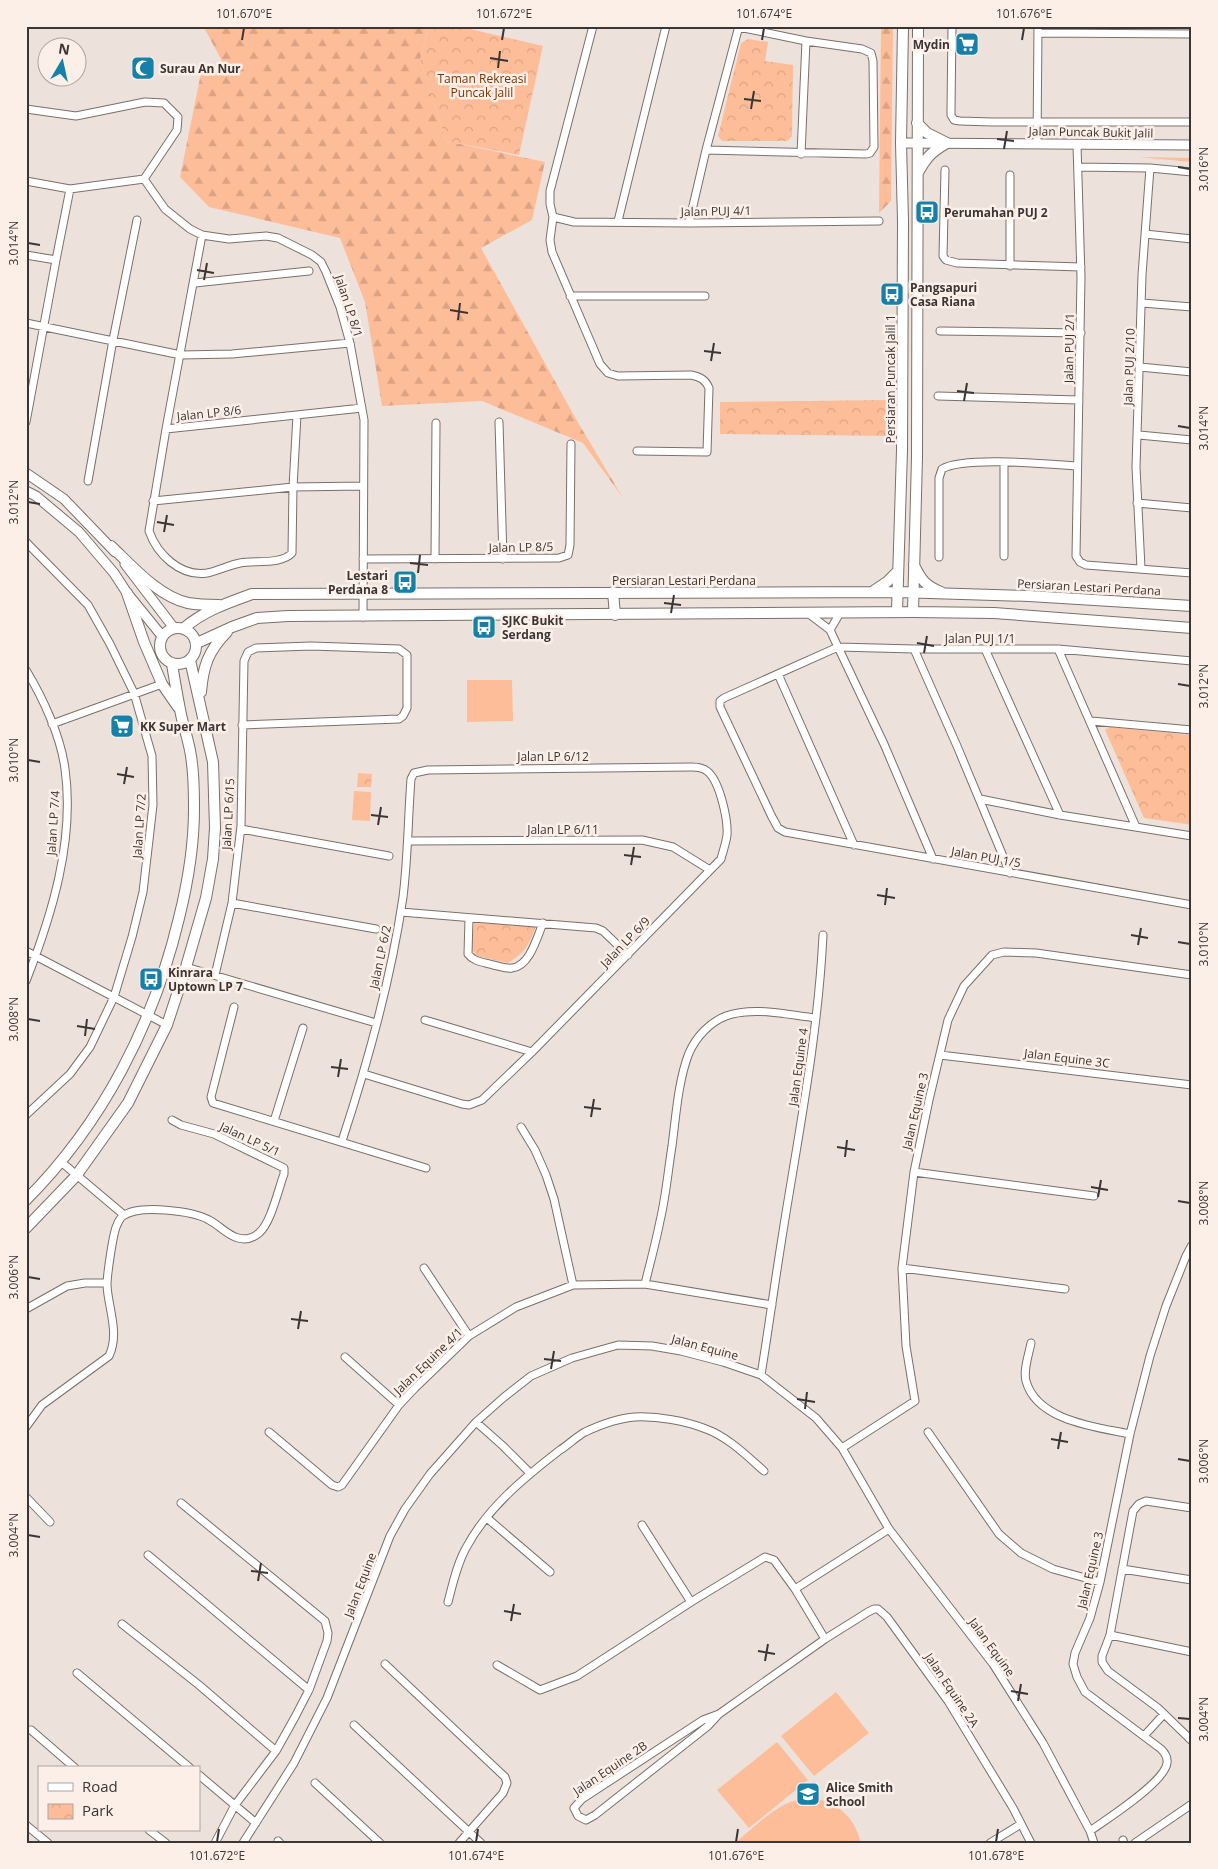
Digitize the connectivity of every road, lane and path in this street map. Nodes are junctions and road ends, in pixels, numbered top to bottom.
1 (593, 26) edge
2 (666, 26) edge
3 (739, 26) edge
4 (903, 26) edge
5 (918, 26) edge
6 (952, 26) edge
7 (1038, 30) edge
8 (1192, 34) edge
9 (806, 40) junction
10 (26, 109) edge
11 (1037, 121) junction
12 (1192, 122) edge
13 (917, 123) junction
14 (947, 142) junction
15 (901, 143) junction
16 (917, 143) junction
17 (1037, 144) junction
18 (1077, 145) junction
19 (1192, 145) edge
20 (706, 150) junction
21 (801, 154) junction
22 (1078, 167) junction
23 (1150, 168) junction
24 (945, 170) dead end
25 (1192, 172) edge
26 (917, 174) junction
27 (1010, 175) dead end
28 (144, 178) junction
29 (26, 181) edge
30 (70, 189) junction
31 (553, 217) junction
32 (136, 220) dead end
33 (879, 221) dead end
34 (618, 222) junction
35 (689, 223) junction
36 (202, 234) junction
37 (1145, 234) junction
38 (1192, 239) edge
39 (26, 255) edge
40 (56, 260) junction
41 (1010, 266) junction
42 (1081, 267) junction
43 (309, 271) dead end
44 (195, 283) junction
45 (570, 296) junction
46 (705, 296) dead end
47 (1142, 303) junction
48 (1192, 306) edge
49 (26, 323) edge
50 (44, 326) junction
51 (940, 331) dead end
52 (1081, 333) junction
53 (113, 340) junction
54 (350, 343) junction
55 (181, 355) junction
56 (1140, 368) junction
57 (1192, 372) edge
58 (938, 396) dead end
59 (1079, 400) junction
60 (362, 408) junction
61 (297, 415) junction
62 (26, 422) edge
63 (499, 422) dead end
64 (436, 423) dead end
65 (166, 429) junction
66 (1138, 435) junction
67 (1192, 440) edge
68 (571, 444) dead end
69 (638, 451) dead end
70 (1004, 462) junction
71 (1077, 466) junction
72 (26, 473) edge
73 (88, 481) dead end
74 (293, 486) junction
75 (363, 486) junction
76 (26, 491) edge
77 (153, 501) junction
78 (1137, 503) junction
79 (1192, 508) edge
80 (26, 542) edge
81 (111, 546) junction
82 (1004, 556) dead end
83 (939, 557) dead end
84 (363, 559) junction
85 (435, 559) junction
86 (503, 559) junction
87 (913, 564) junction
88 (1140, 568) junction
89 (897, 572) junction
90 (1192, 572) edge
91 (613, 592) junction
92 (871, 592) junction
93 (897, 592) junction
94 (127, 593) junction
95 (913, 593) junction
96 (363, 594) junction
97 (946, 594) junction
98 (223, 605) junction
99 (1192, 606) edge
100 (897, 612) junction
101 (913, 612) junction
102 (840, 613) junction
103 (809, 614) junction
104 (615, 615) junction
105 (364, 617) junction
106 (232, 626) junction
107 (179, 628) junction
108 (1192, 628) edge
109 (830, 630) junction
110 (162, 636) junction
111 (196, 642) junction
112 (838, 647) junction
113 (914, 649) junction
114 (985, 649) junction
115 (1058, 649) junction
116 (190, 660) junction
117 (1192, 661) edge
118 (172, 664) junction
119 (26, 670) edge
120 (778, 674) junction
121 (162, 684) junction
122 (134, 693) junction
123 (200, 701) junction
124 (180, 710) junction
125 (1091, 721) junction
126 (52, 724) junction
127 (242, 726) junction
128 (1192, 730) edge
129 (692, 766) joint
130 (414, 773) joint
131 (980, 799) junction
132 (1060, 815) junction
133 (1136, 827) junction
134 (778, 828) joint
135 (240, 829) junction
136 (1192, 836) edge
137 (409, 840) junction
138 (854, 845) junction
139 (389, 856) dead end
140 (933, 859) junction
141 (710, 870) junction
142 (1010, 873) junction
143 (232, 903) junction
144 (1192, 905) edge
145 (401, 912) junction
146 (469, 918) junction
147 (542, 923) junction
148 (376, 929) dead end
149 (823, 935) dead end
150 (26, 951) edge
151 (628, 954) junction
152 (36, 955) junction
153 (186, 968) junction
154 (215, 975) junction
155 (1192, 975) edge
156 (26, 981) edge
157 (114, 998) junction
158 (234, 1007) dead end
159 (148, 1015) junction
160 (816, 1018) junction
161 (425, 1020) dead end
162 (376, 1022) junction
163 (166, 1025) junction
164 (303, 1028) dead end
165 (532, 1052) junction
166 (940, 1054) junction
167 (364, 1074) junction
168 (1192, 1085) edge
169 (26, 1115) edge
170 (172, 1120) dead end
171 (274, 1121) junction
172 (521, 1127) dead end
173 (342, 1141) junction
174 (60, 1161) junction
175 (426, 1168) dead end
176 (914, 1172) junction
177 (76, 1176) junction
178 (1094, 1196) dead end
179 (26, 1200) edge
180 (124, 1215) junction
181 (26, 1228) edge
182 (1192, 1245) edge
183 (1189, 1258) edge
184 (424, 1268) dead end
185 (902, 1268) junction
186 (107, 1284) junction
187 (645, 1284) junction
188 (573, 1285) junction
189 (1065, 1289) dead end
190 (772, 1306) junction
191 (26, 1309) edge
192 (469, 1336) junction
193 (1031, 1343) dead end
194 (345, 1357) dead end
195 (762, 1376) junction
196 (399, 1405) junction
197 (476, 1422) junction
198 (26, 1427) edge
199 (269, 1432) dead end
200 (928, 1432) dead end
201 (1130, 1434) junction
202 (842, 1448) junction
203 (764, 1471) dead end
204 (530, 1473) junction
205 (26, 1497) edge
206 (182, 1503) dead end
207 (1192, 1508) edge
208 (487, 1518) junction
209 (50, 1522) dead end
210 (642, 1525) dead end
211 (889, 1529) junction
212 (148, 1555) dead end
213 (1122, 1569) junction
214 (550, 1572) dead end
215 (1192, 1580) edge
216 (1100, 1582) junction
217 (795, 1589) junction
218 (448, 1602) dead end
219 (691, 1602) junction
220 (122, 1624) dead end
221 (1109, 1638) junction
222 (825, 1639) junction
223 (1192, 1652) edge
224 (386, 1664) dead end
225 (497, 1665) dead end
226 (77, 1673) dead end
227 (309, 1690) junction
228 (719, 1714) junction
229 (1164, 1714) junction
230 (354, 1725) dead end
231 (31, 1730) dead end
232 (1144, 1736) junction
233 (1192, 1740) edge
234 (276, 1751) junction
235 (73, 1766) edge
236 (188, 1766) edge
237 (200, 1776) edge
238 (315, 1783) dead end
239 (1192, 1804) edge
240 (235, 1805) junction
241 (256, 1823) junction
242 (26, 1824) edge
243 (1021, 1824) junction
244 (1090, 1831) junction
245 (152, 1832) edge
246 (470, 1832) junction
247 (48, 1843) edge
248 (166, 1843) edge
249 (214, 1843) edge
250 (244, 1843) edge
251 (380, 1843) edge
252 (460, 1843) edge
253 (481, 1843) edge
254 (990, 1843) edge
255 (1031, 1843) edge
256 (1094, 1843) edge
257 (1135, 1843) edge

1 - 31 street
2 - 34 street
3 - 9 street
3 - 20 street
4 - 15 main road, Persiaran Puncak Jalil 1
5 - 13 main road
6 - 11 street
7 - 8 street
7 - 11 street
9 - 21 street
9 - 21 street
10 - 28 street
11 - 12 street
11 - 17 street
13 - 14 main road
13 - 16 main road
14 - 16 street, Jalan Puncak Bukit Jalil
14 - 17 street, Jalan Puncak Bukit Jalil
14 - 26 main road
15 - 16 street, Jalan Puncak Bukit Jalil
15 - 89 main road, Persiaran Puncak Jalil 1
16 - 26 main road
17 - 18 street, Jalan Puncak Bukit Jalil
18 - 19 street, Jalan Puncak Bukit Jalil
18 - 22 street, Jalan PUJ 2/1
20 - 21 street
20 - 35 street
22 - 23 street
22 - 42 street, Jalan PUJ 2/1
23 - 25 street
23 - 37 street, Jalan PUJ 2/10
24 - 41 street
26 - 87 main road
27 - 41 street
28 - 30 street
28 - 36 street, Jalan LP 8/1
29 - 30 street
30 - 40 street
31 - 34 street, Jalan PUJ 4/1
31 - 45 street
32 - 53 street
33 - 35 street, Jalan PUJ 4/1
34 - 35 street, Jalan PUJ 4/1
36 - 44 street, Jalan LP 8/6
36 - 54 street, Jalan LP 8/1
37 - 38 street
37 - 47 street, Jalan PUJ 2/10
39 - 40 street
40 - 50 street
41 - 42 street
42 - 52 street, Jalan PUJ 2/1
43 - 44 street
44 - 55 street, Jalan LP 8/6
45 - 46 street
45 - 69 street
47 - 48 street
47 - 56 street, Jalan PUJ 2/10
49 - 50 street
50 - 53 street
50 - 62 street
51 - 52 street
52 - 59 street, Jalan PUJ 2/1
53 - 55 street
53 - 73 street
54 - 55 street
54 - 60 street, Jalan LP 8/1
55 - 65 street, Jalan LP 8/6
56 - 57 street
56 - 66 street, Jalan PUJ 2/10
58 - 59 street
59 - 71 street, Jalan PUJ 2/1
60 - 61 street, Jalan LP 8/6
60 - 75 street, Jalan LP 8/1
61 - 65 street, Jalan LP 8/6
61 - 74 street
63 - 86 street
64 - 85 street
65 - 77 street
66 - 67 street
66 - 78 street, Jalan PUJ 2/10
68 - 86 street, Jalan LP 8/5
70 - 71 street
70 - 82 street
70 - 83 street
71 - 88 street, Jalan PUJ 2/1
72 - 81 street
74 - 75 street
74 - 77 street
74 - 77 street
75 - 84 street, Jalan LP 8/1
76 - 94 street
78 - 79 street
78 - 88 street, Jalan PUJ 2/10
80 - 122 street, Jalan LP 7/2
81 - 98 main road
81 - 107 street
84 - 85 street, Jalan LP 8/5
84 - 96 street, Jalan LP 8/1
85 - 86 street, Jalan LP 8/5
87 - 95 main road
87 - 97 main road
88 - 90 street
89 - 92 main road
89 - 93 main road, Persiaran Puncak Jalil 1
91 - 92 main road, Persiaran Lestari Perdana
91 - 96 main road, Persiaran Lestari Perdana
91 - 104 main road
92 - 93 main road, Persiaran Lestari Perdana
93 - 95 main road, Persiaran Lestari Perdana
93 - 100 main road, Persiaran Puncak Jalil 1
94 - 110 street
94 - 121 main road
95 - 97 main road, Persiaran Lestari Perdana
95 - 101 main road
96 - 98 main road, Persiaran Lestari Perdana
96 - 105 street, Jalan LP 8/1
97 - 99 main road, Persiaran Lestari Perdana
98 - 107 main road, Persiaran Lestari Perdana
100 - 101 main road
100 - 102 main road
101 - 108 main road
102 - 103 main road
102 - 109 street
103 - 104 main road
103 - 109 street
104 - 105 main road
105 - 106 main road
106 - 111 main road
106 - 123 main road
107 - 110 main road
107 - 111 main road
109 - 112 street
110 - 118 main road
111 - 116 main road
112 - 113 street, Jalan PUJ 1/1
112 - 120 street, Jalan PUJ 1/1
112 - 140 street
113 - 114 street, Jalan PUJ 1/1
113 - 131 street
114 - 115 street, Jalan PUJ 1/1
114 - 132 street
115 - 117 street, Jalan PUJ 1/1
115 - 125 street
116 - 118 main road
116 - 123 main road
118 - 124 main road
119 - 126 street, Jalan LP 7/4
120 - 134 street, Jalan PUJ 1/1
120 - 138 street
121 - 122 street
121 - 124 main road
122 - 126 street
122 - 157 street, Jalan LP 7/2
123 - 153 main road
124 - 159 main road
125 - 128 street
125 - 133 street
126 - 152 street, Jalan LP 7/4
127 - 127 street, Jalan LP 6/15
127 - 135 street, Jalan LP 6/15
129 - 130 street, Jalan LP 6/12
129 - 141 street, Jalan LP 6/9
130 - 137 street, Jalan LP 6/2
131 - 132 street
131 - 142 street
132 - 133 street
133 - 136 street
134 - 138 street, Jalan PUJ 1/5
135 - 139 street
135 - 143 street, Jalan LP 6/15
137 - 141 street, Jalan LP 6/11
137 - 145 street, Jalan LP 6/2
138 - 140 street, Jalan PUJ 1/5
140 - 142 street, Jalan PUJ 1/5
141 - 151 street, Jalan LP 6/9
142 - 144 street, Jalan PUJ 1/5
143 - 148 street
143 - 154 street, Jalan LP 6/15
145 - 146 street
145 - 162 street, Jalan LP 6/2
146 - 147 street
146 - 147 street
147 - 151 street
149 - 160 street
150 - 152 street
151 - 165 street, Jalan LP 6/9
152 - 156 street, Jalan LP 7/4
152 - 157 street
153 - 154 street
153 - 163 main road
154 - 162 street
155 - 166 street, Jalan Equine 3
157 - 159 street
157 - 169 street, Jalan LP 7/2
158 - 171 street
159 - 163 street
159 - 174 main road
160 - 187 street, Jalan Equine 4
160 - 190 street, Jalan Equine 4
161 - 165 street
162 - 167 street, Jalan LP 6/2
163 - 177 main road
164 - 171 street
165 - 167 street, Jalan LP 6/9
166 - 168 street, Jalan Equine 3C
166 - 176 street, Jalan Equine 3
167 - 173 street, Jalan LP 6/2
170 - 180 street, Jalan LP 5/1
171 - 173 street
172 - 188 street
173 - 175 street
174 - 177 street
174 - 179 main road
176 - 178 street
176 - 185 street, Jalan Equine 3
177 - 180 street
177 - 181 main road
180 - 186 street
182 - 183 street, Jalan Equine 3
183 - 201 street, Jalan Equine 3
184 - 192 street
185 - 189 street
185 - 202 street, Jalan Equine 3
186 - 191 street
186 - 198 street
187 - 188 street, Jalan Equine 4/1
187 - 190 street, Jalan Equine 4/1
188 - 192 street, Jalan Equine 4/1
190 - 195 street, Jalan Equine 4
192 - 196 street, Jalan Equine 4/1
193 - 201 street
194 - 196 street
195 - 197 street, Jalan Equine
195 - 202 street, Jalan Equine
196 - 199 street, Jalan Equine 4/1
197 - 204 street
197 - 241 street, Jalan Equine
200 - 216 street
201 - 216 street, Jalan Equine 3
202 - 211 street, Jalan Equine
203 - 204 street
204 - 208 street
205 - 209 street
206 - 227 street
207 - 213 street
208 - 214 street
208 - 218 street
210 - 219 street
211 - 217 street
211 - 244 street, Jalan Equine
212 - 227 street
213 - 215 street
213 - 221 street
216 - 232 street, Jalan Equine 3
217 - 219 street
217 - 222 street
219 - 225 street
220 - 234 street
221 - 223 street
221 - 229 street
222 - 228 street, Jalan Equine 2B
222 - 243 street, Jalan Equine 2A
224 - 246 street
226 - 236 street
227 - 234 street
228 - 228 street, Jalan Equine 2B
229 - 232 street
229 - 233 street
230 - 246 street
231 - 235 street
232 - 244 street, Jalan Equine 3
234 - 240 street
237 - 240 street
238 - 251 street
239 - 257 street
240 - 241 street
240 - 249 street
241 - 250 street, Jalan Equine
242 - 247 street
243 - 254 street
243 - 255 street, Jalan Equine 2A
244 - 256 street, Jalan Equine
245 - 248 street
246 - 252 street
246 - 253 street

